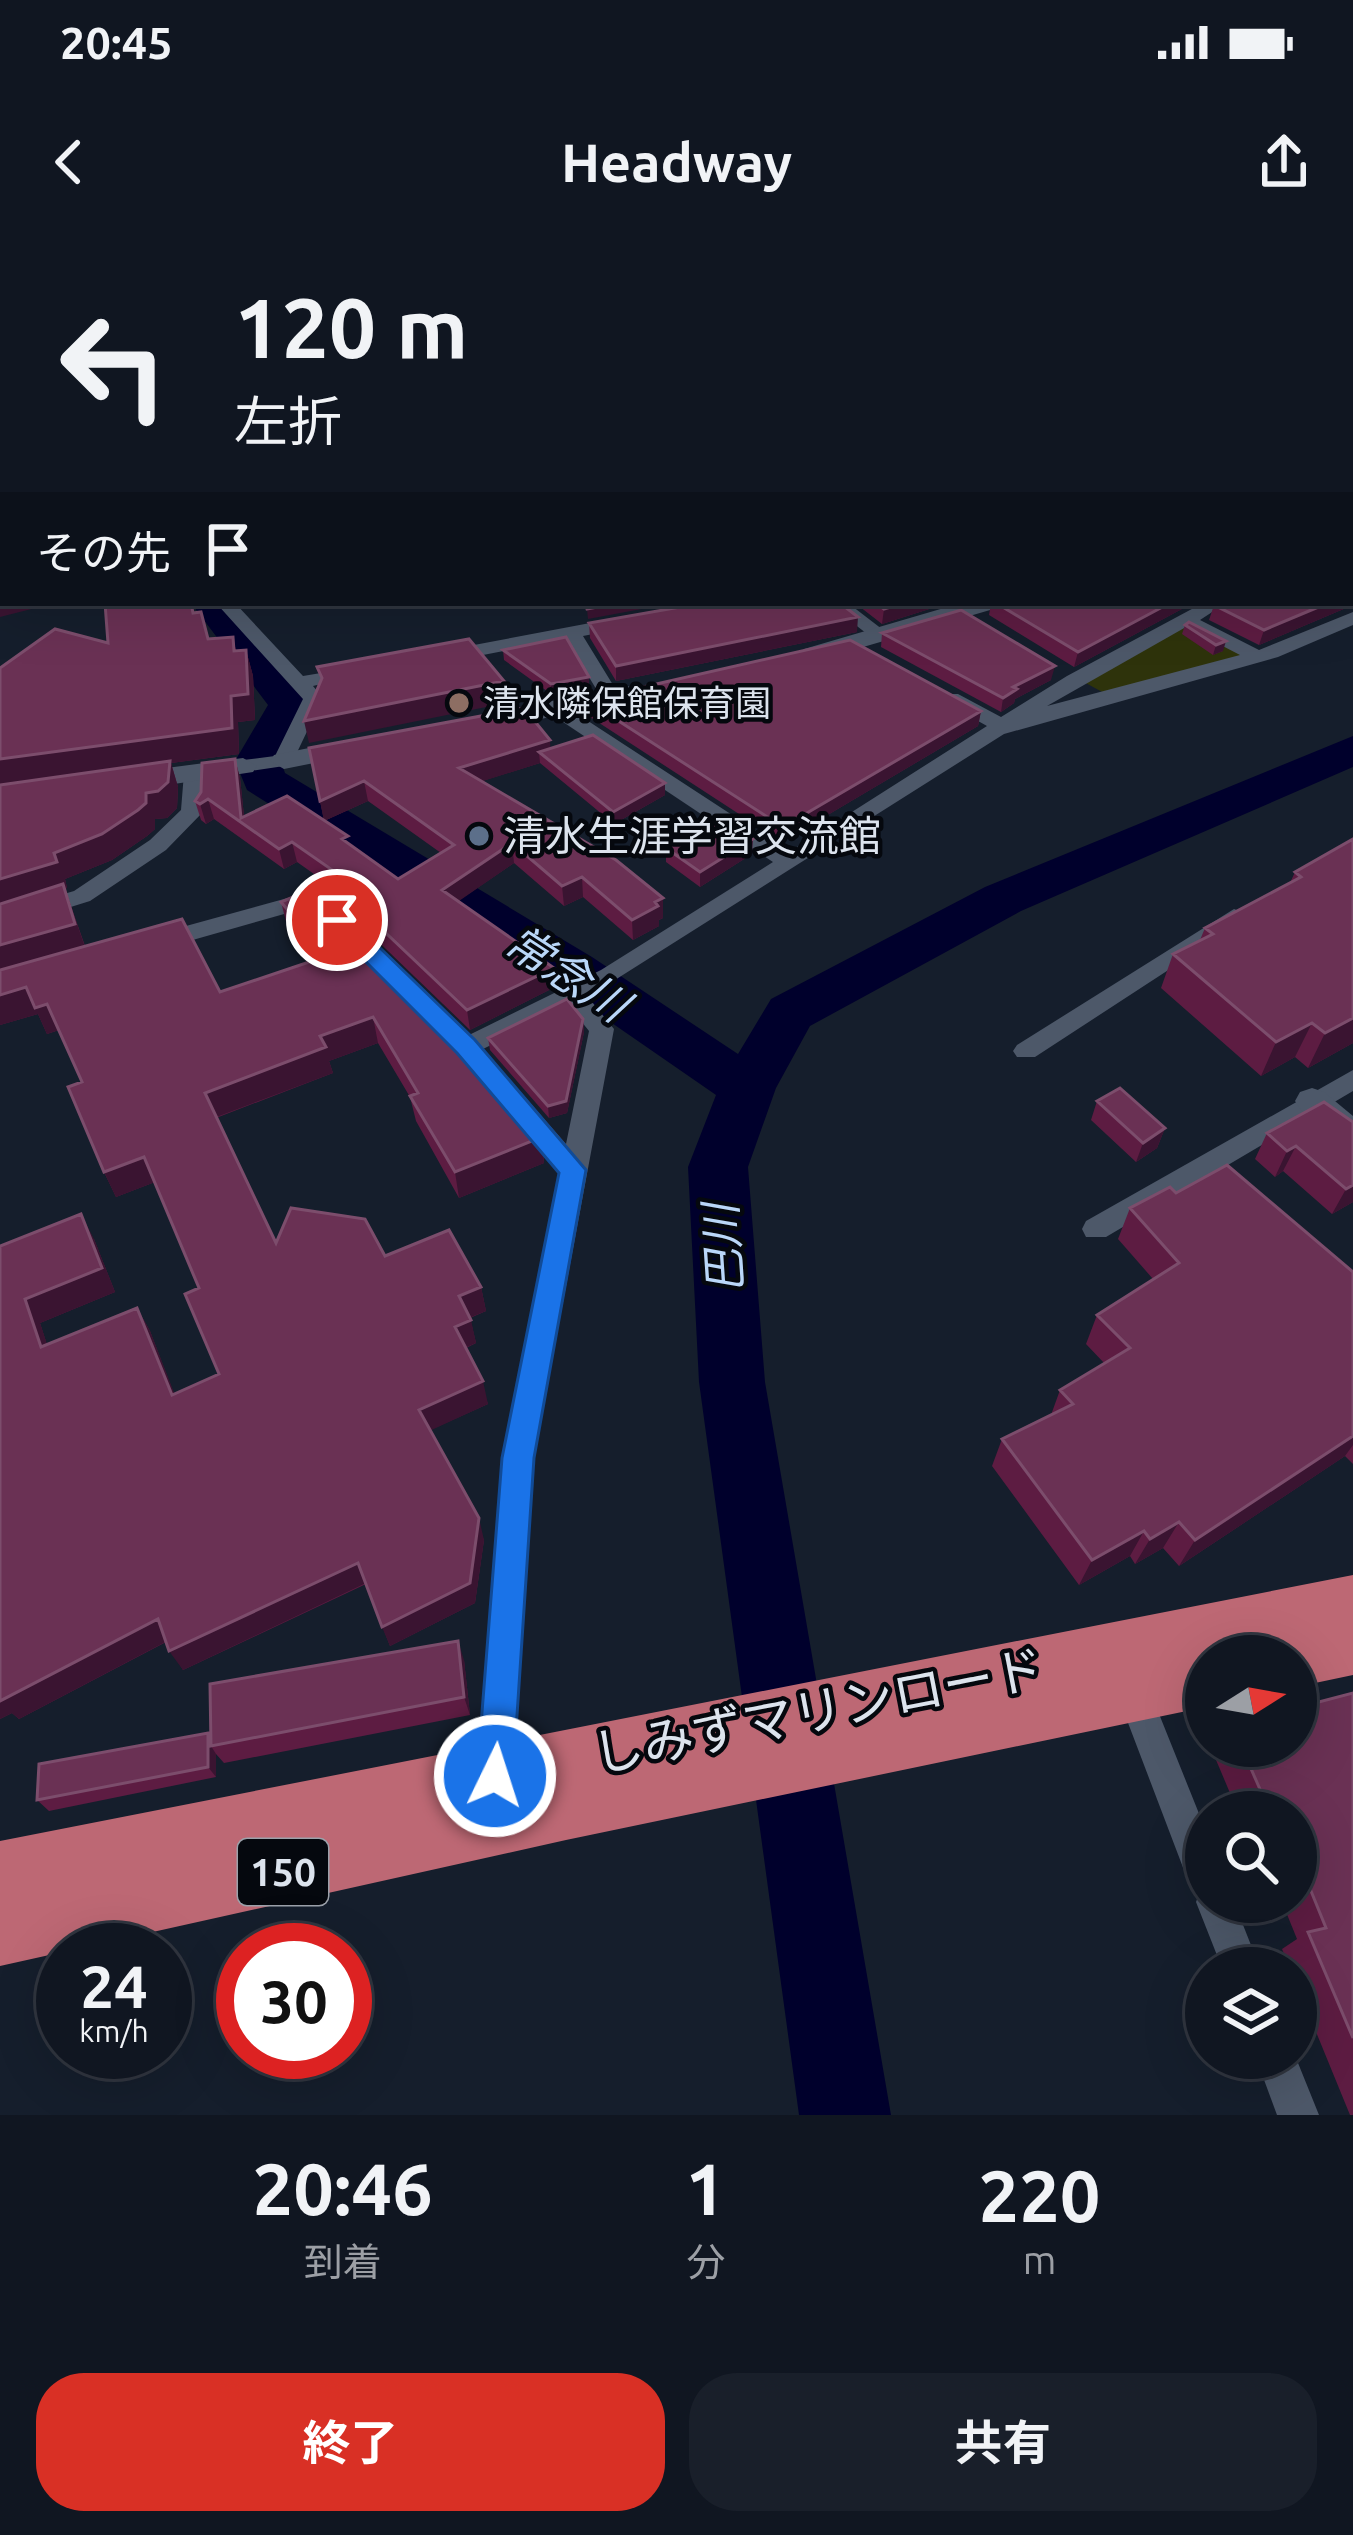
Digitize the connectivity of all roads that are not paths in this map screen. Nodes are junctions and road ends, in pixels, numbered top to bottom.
1 (228, 606) edge
2 (838, 606) edge
3 (1211, 606) edge
4 (973, 610) edge
5 (1353, 618) edge
6 (638, 620) edge
7 (1186, 620) junction
8 (572, 633) junction
9 (869, 645) junction
10 (1258, 657) junction
11 (787, 659) edge
12 (414, 662) edge
13 (369, 670) edge
14 (302, 682) junction
15 (930, 686) edge
16 (655, 688) edge
17 (610, 698) junction
18 (555, 708) junction
19 (465, 726) edge
20 (1006, 728) junction
21 (397, 739) edge
22 (284, 761) junction
23 (243, 766) joint
24 (194, 773) junction
25 (107, 784) edge
26 (790, 862) junction
27 (1254, 906) edge
28 (0, 921) edge
29 (134, 949) edge
30 (572, 994) junction
31 (466, 1047) junction
32 (1026, 1051) dead end
33 (1353, 1079) edge
34 (1312, 1101) junction
35 (1353, 1136) edge
36 (573, 1170) junction
37 (1096, 1229) dead end
38 (1353, 1602) edge
39 (1353, 1648) edge
40 (1317, 1655) edge
41 (1106, 1676) junction
42 (1185, 1678) edge
43 (495, 1776) junction
44 (563, 1786) junction
45 (1185, 1836) edge
46 (0, 1872) edge
47 (0, 1934) edge
48 (1284, 2079) edge
49 (1298, 2115) edge

1 - 14 street
2 - 9 street
3 - 7 street
4 - 9 street
5 - 10 street
6 - 8 street
7 - 10 street
7 - 20 street
8 - 12 street
8 - 17 street
9 - 11 street
10 - 20 street
13 - 14 street
14 - 22 street
15 - 20 street
16 - 17 street
17 - 18 street
18 - 19 street
18 - 26 street
20 - 26 street
21 - 22 street
22 - 23 street
23 - 24 street
24 - 25 street
24 - 28 street
26 - 30 street
27 - 32 street
29 - 31 street
30 - 31 street
30 - 36 street
31 - 36 street
33 - 34 street
34 - 35 street
34 - 37 street
36 - 43 street
38 - 41 highway, しみずマリンロード
39 - 40 highway
41 - 42 highway, しみずマリンロード
41 - 44 highway, しみずマリンロード / 150
41 - 45 street
43 - 44 highway, しみずマリンロード / 150
43 - 46 highway, しみずマリンロード / 150
44 - 47 highway, しみずマリンロード / 150
48 - 49 street

